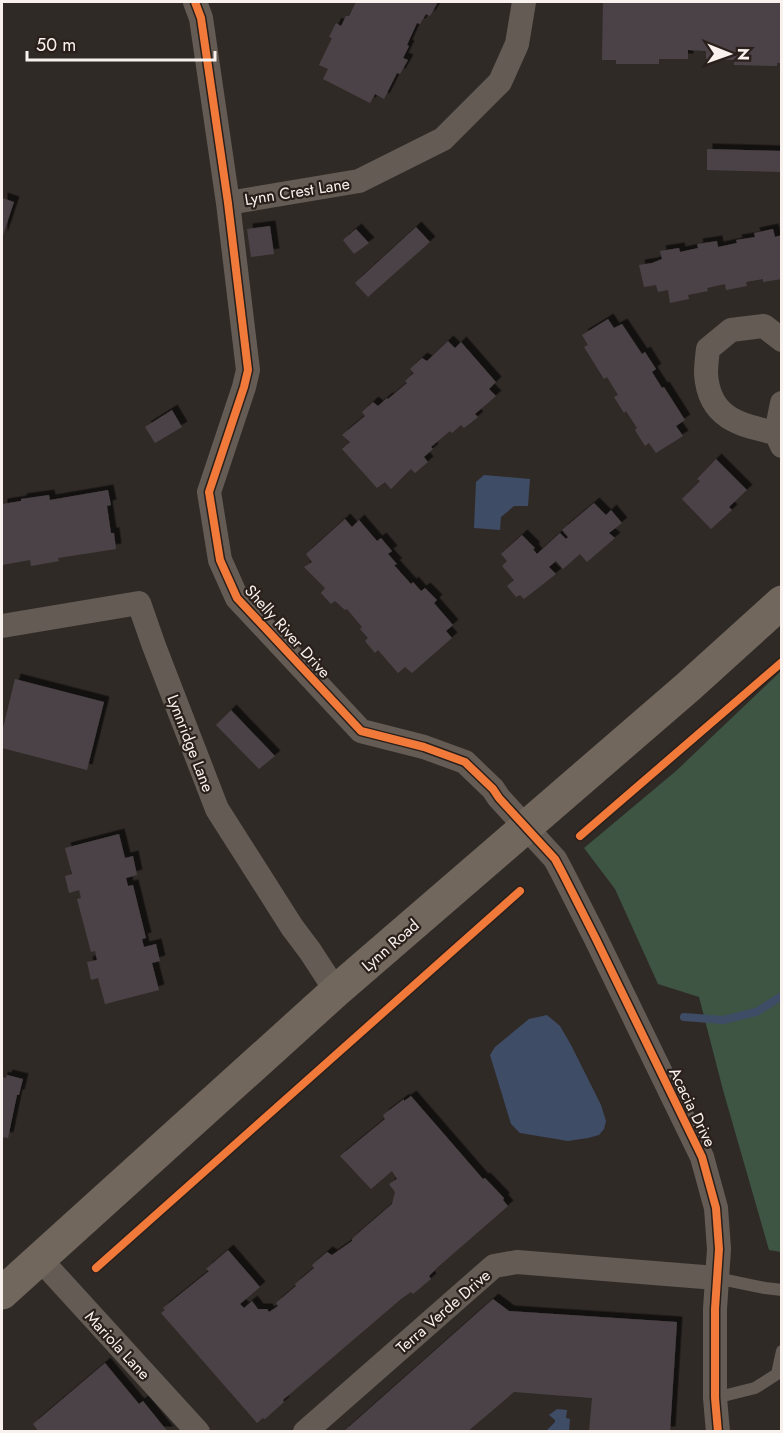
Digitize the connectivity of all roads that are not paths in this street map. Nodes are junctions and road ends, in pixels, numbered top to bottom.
1 (195, 2) edge
2 (524, 2) edge
3 (228, 203) junction
4 (782, 340) edge
5 (782, 403) edge
6 (779, 440) edge
7 (782, 602) edge
8 (2, 626) edge
9 (526, 827) junction
10 (336, 991) junction
11 (40, 1259) junction
12 (716, 1278) junction
13 (782, 1290) edge
14 (2, 1293) edge
15 (782, 1350) edge
16 (715, 1398) junction
17 (198, 1431) edge
18 (305, 1431) edge
19 (718, 1431) edge

1 - 3 street, Shelly River Drive
2 - 3 street, Lynn Crest Lane
3 - 9 street, Shelly River Drive
4 - 6 street
5 - 6 street
7 - 9 main road, Lynn Road
8 - 10 street, Lynnridge Lane
9 - 10 main road, Lynn Road
9 - 12 street, Acacia Drive
10 - 11 main road, Lynn Road
11 - 14 main road, Lynn Road
11 - 17 street, Mariola Lane
12 - 13 lane
12 - 16 street, Acacia Drive
12 - 18 street, Terra Verde Drive
15 - 16 lane
16 - 19 street, Acacia Drive

